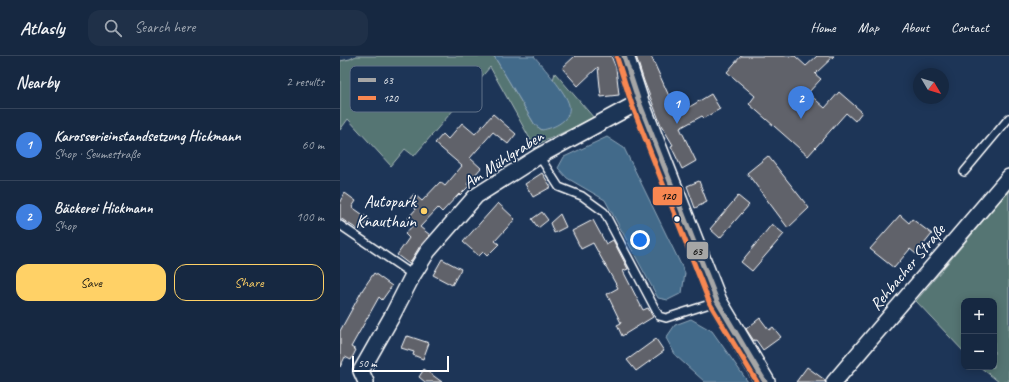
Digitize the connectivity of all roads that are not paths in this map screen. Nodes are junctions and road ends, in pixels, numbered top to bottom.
1 (624, 56) edge
2 (639, 102) junction
3 (1009, 118) edge
4 (539, 156) junction
5 (964, 172) dead end
6 (1009, 177) edge
7 (340, 225) edge
8 (412, 275) junction
9 (717, 301) junction
10 (366, 382) edge
11 (765, 382) edge
12 (834, 382) edge

1 - 2 street
2 - 4 street, Am Mühlgraben
2 - 9 street
3 - 5 lane
4 - 8 street, Am Mühlgraben
4 - 9 lane
6 - 12 street, Rehbacher Straße
7 - 8 lane
8 - 10 street, Am Mühlgraben
9 - 11 street

